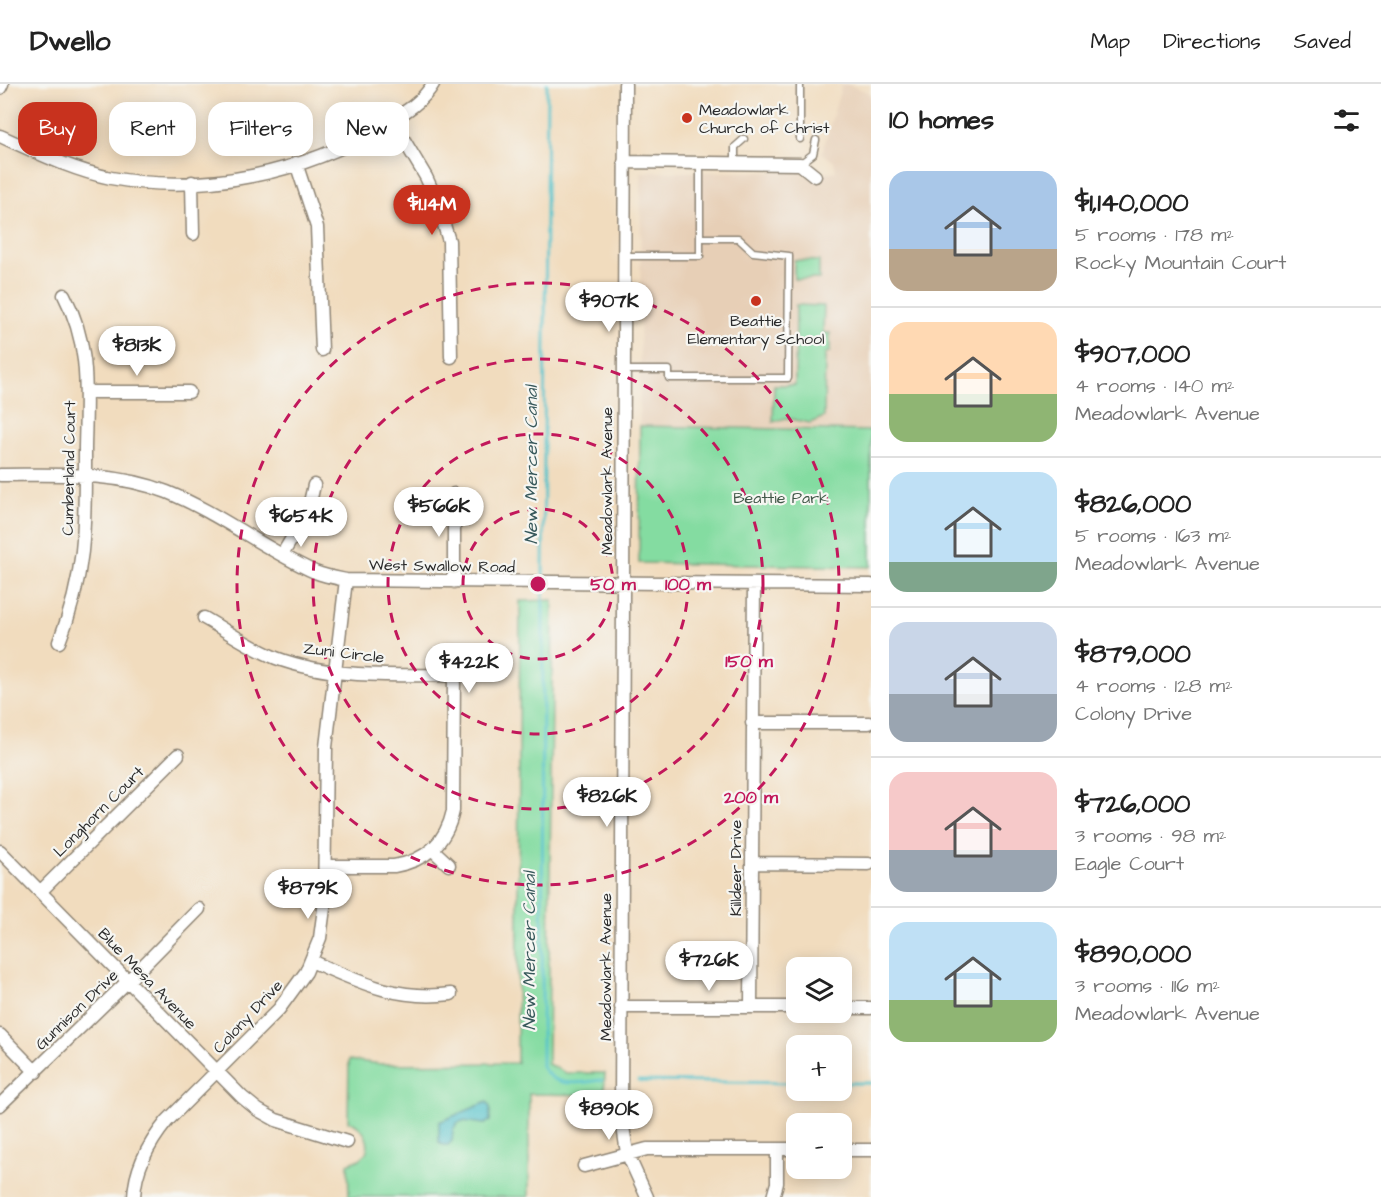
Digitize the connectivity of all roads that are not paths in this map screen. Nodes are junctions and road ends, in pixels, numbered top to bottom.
1 (2, 84) edge
2 (433, 84) edge
3 (625, 84) edge
4 (800, 84) edge
5 (0, 88) edge
6 (409, 108) edge
7 (0, 136) edge
8 (744, 139) dead end
9 (800, 139) dead end
10 (816, 140) dead end
11 (409, 148) edge
12 (325, 154) edge
13 (624, 162) junction
14 (296, 163) junction
15 (700, 163) junction
16 (735, 163) junction
17 (800, 164) junction
18 (815, 176) dead end
19 (192, 182) junction
20 (193, 234) dead end
21 (700, 238) junction
22 (624, 256) junction
23 (64, 295) dead end
24 (322, 350) dead end
25 (451, 357) dead end
26 (623, 370) junction
27 (86, 392) junction
28 (189, 392) dead end
29 (0, 475) edge
30 (85, 475) junction
31 (314, 485) dead end
32 (454, 494) dead end
33 (282, 555) junction
34 (346, 580) junction
35 (454, 582) junction
36 (622, 583) junction
37 (754, 584) junction
38 (871, 585) edge
39 (204, 618) dead end
40 (58, 642) dead end
41 (335, 670) junction
42 (752, 723) junction
43 (869, 723) dead end
44 (178, 755) dead end
45 (433, 850) junction
46 (0, 851) edge
47 (752, 863) junction
48 (868, 864) dead end
49 (449, 865) dead end
50 (325, 866) junction
51 (41, 891) junction
52 (199, 909) dead end
53 (311, 961) junction
54 (128, 981) junction
55 (451, 994) dead end
56 (621, 1007) junction
57 (751, 1007) junction
58 (786, 1007) edge
59 (852, 1008) edge
60 (871, 1008) edge
61 (0, 1035) edge
62 (36, 1072) junction
63 (217, 1072) junction
64 (0, 1105) edge
65 (347, 1142) dead end
66 (777, 1149) junction
67 (786, 1149) edge
68 (852, 1150) edge
69 (871, 1150) edge
70 (627, 1153) junction
71 (585, 1166) dead end
72 (134, 1197) edge
73 (647, 1197) edge
74 (773, 1197) edge

1 - 5 street
2 - 6 street
3 - 13 street, Meadowlark Avenue
4 - 9 lane
7 - 19 street
8 - 16 lane
10 - 17 lane
11 - 25 street
12 - 14 street
13 - 15 street
13 - 22 street, Meadowlark Avenue
14 - 19 street
14 - 24 street
15 - 16 street
15 - 21 lane
16 - 17 street
17 - 18 street
19 - 20 street
21 - 22 lane
21 - 26 lane
22 - 26 street, Meadowlark Avenue
23 - 27 street, Cumberland Court
26 - 36 street, Meadowlark Avenue
27 - 28 street
27 - 30 street, Cumberland Court
29 - 30 street, West Swallow Road
30 - 33 street, West Swallow Road
30 - 40 street, Cumberland Court
31 - 33 street
32 - 35 street
33 - 34 street, West Swallow Road
34 - 35 street, West Swallow Road
34 - 41 street, Colony Drive
35 - 36 street, West Swallow Road
36 - 37 street, West Swallow Road
36 - 56 street, Meadowlark Avenue
37 - 38 street, West Swallow Road
37 - 42 street, Killdeer Drive
39 - 41 street, Zuni Circle
41 - 45 street, Zuni Circle
41 - 50 street, Colony Drive
42 - 43 street
42 - 47 street, Killdeer Drive
44 - 51 street, Longhorn Court
45 - 49 street
45 - 50 street
46 - 51 street, Blue Mesa Avenue
47 - 48 street
47 - 57 street, Killdeer Drive
50 - 53 street, Colony Drive
51 - 54 street, Blue Mesa Avenue
52 - 54 street, Gunnison Drive
53 - 55 street
53 - 63 street, Colony Drive
54 - 62 street, Gunnison Drive
54 - 63 street, Blue Mesa Avenue
56 - 57 street
56 - 70 street, Meadowlark Avenue
57 - 58 street
59 - 60 street
61 - 62 street
62 - 64 street, Gunnison Drive
63 - 65 street, Blue Mesa Avenue
63 - 72 street, Colony Drive
66 - 67 street
66 - 70 street
66 - 74 street
68 - 69 street
70 - 71 street
70 - 73 street, Meadowlark Avenue

